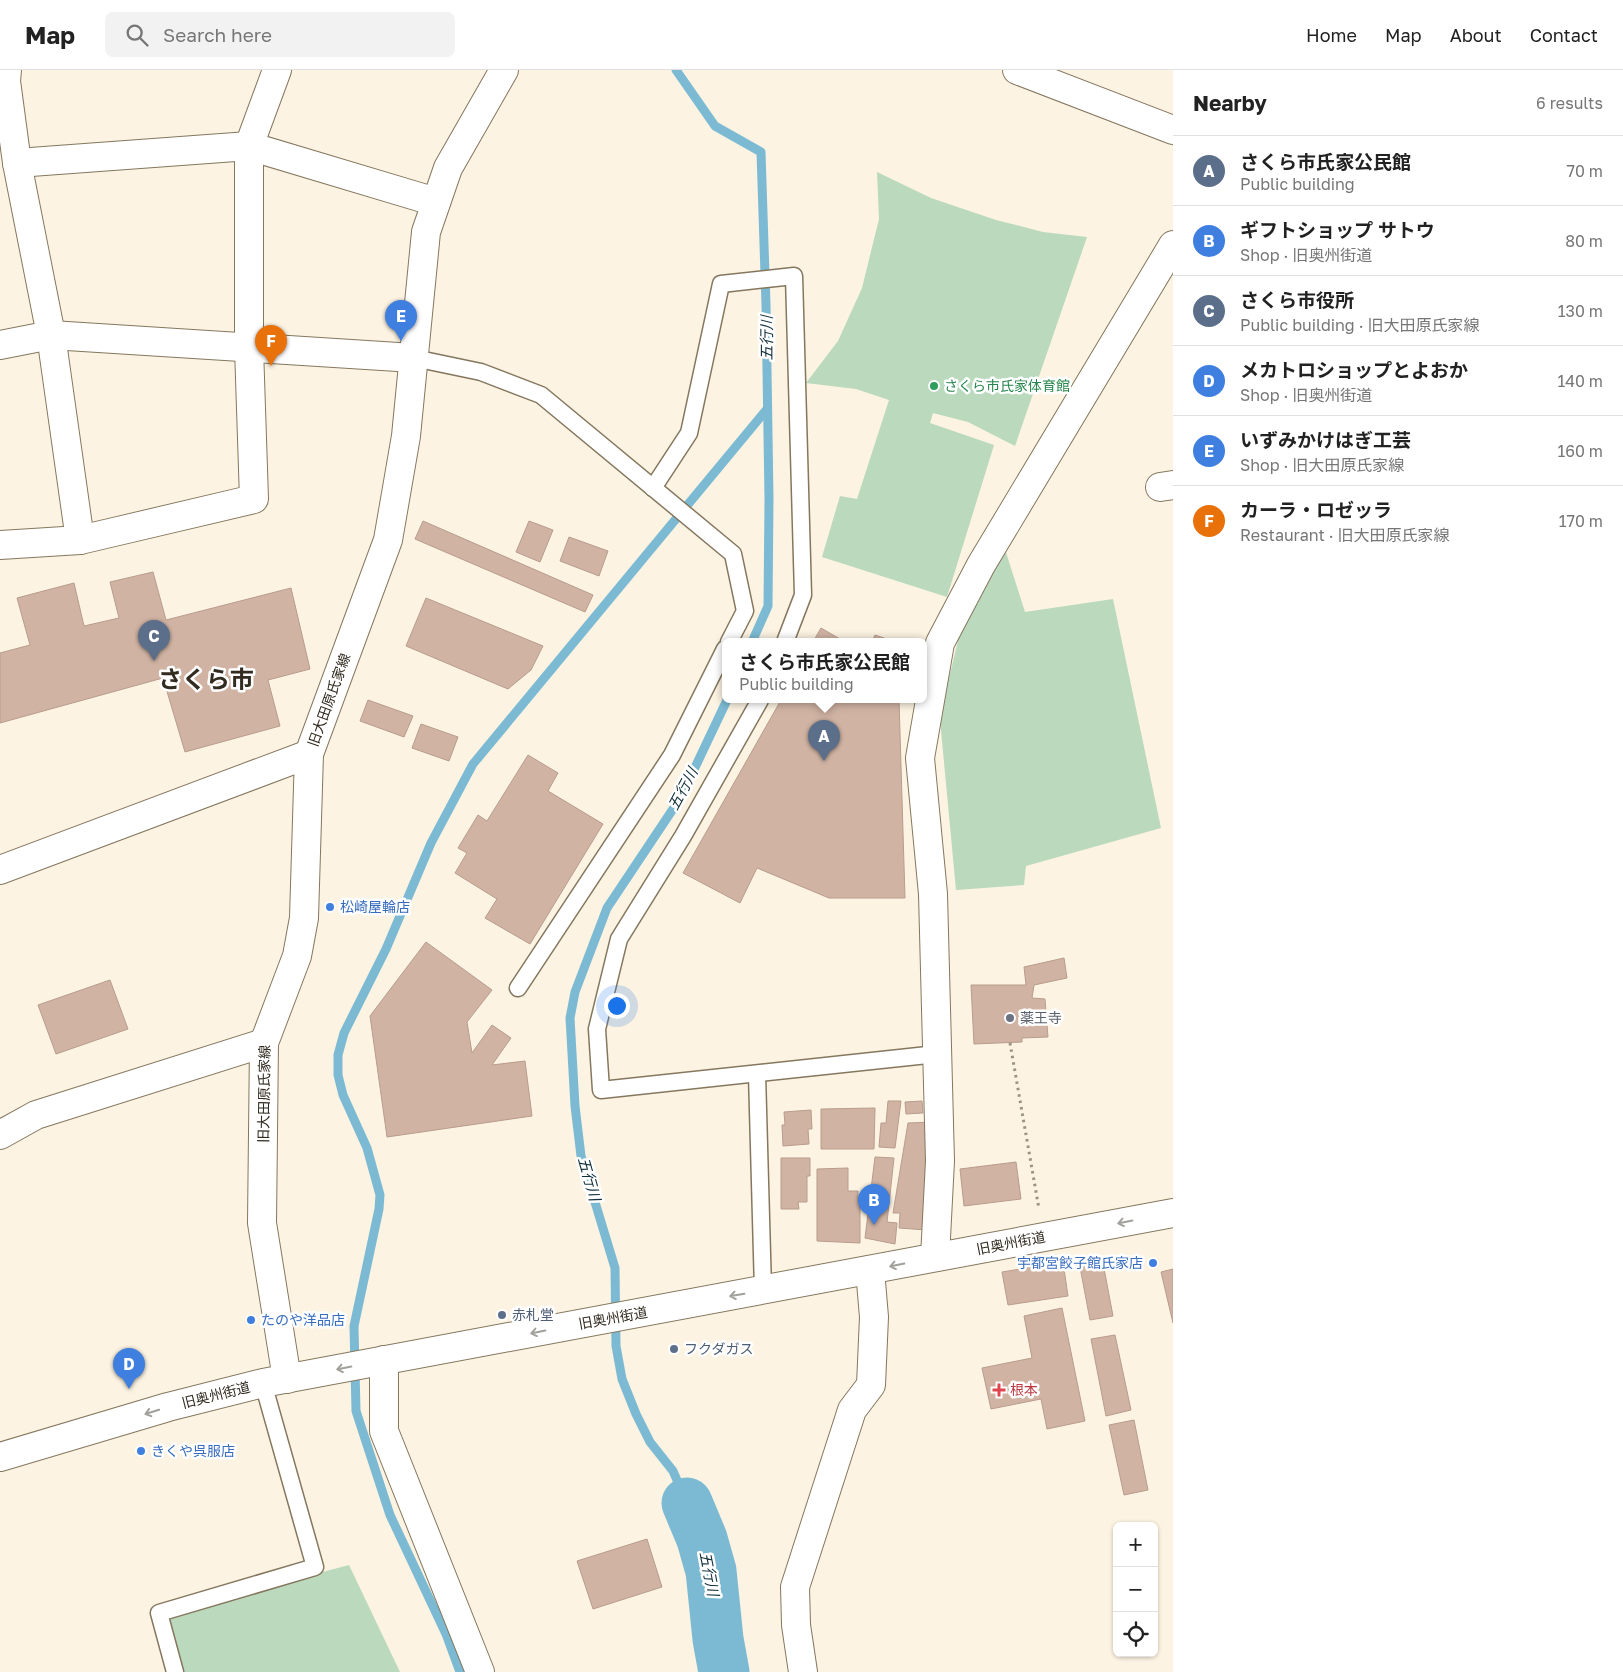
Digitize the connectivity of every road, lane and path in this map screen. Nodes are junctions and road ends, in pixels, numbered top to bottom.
1 (7, 70) edge
2 (277, 70) edge
3 (504, 70) edge
4 (1017, 70) edge
5 (1173, 130) edge
6 (249, 146) junction
7 (17, 163) junction
8 (436, 202) junction
9 (1173, 245) edge
10 (51, 335) junction
11 (0, 344) edge
12 (249, 348) junction
13 (414, 358) junction
14 (653, 488) junction
15 (80, 540) junction
16 (0, 545) edge
17 (731, 638) edge
18 (787, 638) edge
19 (722, 655) edge
20 (758, 703) edge
21 (309, 754) junction
22 (0, 870) edge
23 (518, 988) dead end
24 (264, 1043) junction
25 (1010, 1043) dead end
26 (937, 1054) junction
27 (757, 1074) junction
28 (0, 1135) edge
29 (1173, 1213) edge
30 (1040, 1215) dead end
31 (935, 1258) junction
32 (870, 1270) junction
33 (763, 1290) junction
34 (384, 1360) junction
35 (275, 1381) junction
36 (0, 1457) edge
37 (175, 1672) edge
38 (480, 1672) edge
39 (803, 1672) edge

1 - 7 street
2 - 6 street
3 - 8 street, 旧大田原氏家線
4 - 5 street
6 - 7 street
6 - 8 street
6 - 12 street
7 - 10 street
8 - 13 street, 旧大田原氏家線
9 - 26 street
10 - 11 street
10 - 12 street
10 - 15 street
12 - 13 street
12 - 15 street
13 - 14 lane
13 - 21 street, 旧大田原氏家線
14 - 17 lane
14 - 18 lane
15 - 16 street
19 - 23 lane
20 - 27 lane
21 - 22 street
21 - 24 street, 旧大田原氏家線
24 - 28 street
24 - 35 street, 旧大田原氏家線
25 - 30 path
26 - 27 lane
26 - 31 street
27 - 33 lane
29 -> 31 street, 旧奥州街道
31 -> 32 street, 旧奥州街道
32 - 33 street, 旧奥州街道
32 - 39 street
33 -> 34 street, 旧奥州街道
34 -> 35 street, 旧奥州街道
34 - 38 street
35 -> 36 street, 旧奥州街道
35 - 37 lane

